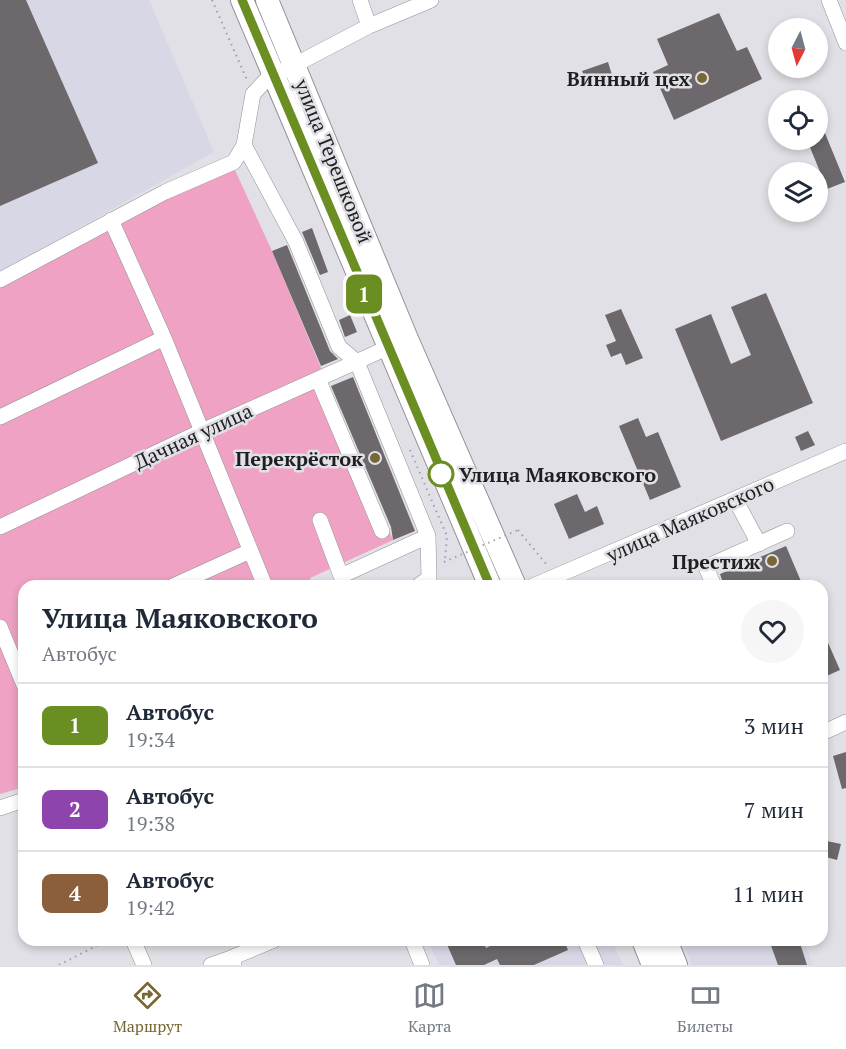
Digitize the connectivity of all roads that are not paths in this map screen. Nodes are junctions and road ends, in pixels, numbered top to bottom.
1 (242, 0) edge
2 (267, 0) edge
3 (360, 0) edge
4 (431, 0) edge
5 (830, 0) edge
6 (369, 26) junction
7 (846, 43) edge
8 (294, 64) junction
9 (274, 75) junction
10 (244, 145) junction
11 (111, 220) junction
12 (0, 280) edge
13 (164, 338) junction
14 (387, 348) junction
15 (357, 362) junction
16 (318, 379) junction
17 (0, 417) edge
18 (202, 431) junction
19 (846, 451) edge
20 (735, 499) junction
21 (320, 520) dead end
22 (0, 527) edge
23 (382, 531) dead end
24 (787, 531) dead end
25 (428, 536) junction
26 (759, 544) junction
27 (250, 551) junction
28 (186, 580) edge
29 (262, 580) edge
30 (343, 580) edge
31 (345, 580) edge
32 (426, 580) edge
33 (487, 580) edge
34 (512, 580) edge
35 (563, 580) edge
36 (711, 580) edge
37 (0, 627) edge
38 (18, 655) edge
39 (846, 722) edge
40 (828, 730) edge
41 (18, 802) edge
42 (0, 808) edge
43 (136, 946) edge
44 (262, 946) edge
45 (418, 946) edge
46 (588, 946) edge
47 (645, 946) edge
48 (668, 946) edge
49 (232, 961) edge
50 (144, 965) edge
51 (212, 965) edge
52 (422, 965) edge
53 (596, 965) edge
54 (653, 965) edge
55 (676, 965) edge

1 - 9 highway, улица Терешковой
2 - 8 highway, улица Терешковой
3 - 6 street
4 - 6 street
5 - 7 street
6 - 8 street
8 - 9 street
8 - 34 highway, улица Терешковой
9 - 10 street
9 - 14 highway, улица Терешковой
10 - 11 street
10 - 15 street
11 - 12 street
11 - 13 street
13 - 17 street
13 - 18 street
14 - 15 street, Дачная улица
14 - 33 highway, улица Терешковой
15 - 16 street, Дачная улица
15 - 25 street
16 - 18 street, Дачная улица
16 - 23 street
18 - 22 street, Дачная улица
18 - 27 street
19 - 20 street, улица Маяковского
20 - 26 street
20 - 35 street, улица Маяковского
21 - 30 street
24 - 26 street
25 - 31 street
25 - 32 street
26 - 36 street
27 - 28 street
27 - 29 street
37 - 38 street
39 - 40 street
41 - 42 street
43 - 50 street
44 - 49 street
45 - 52 street
46 - 53 street
47 - 54 highway
48 - 55 highway
49 - 51 street

